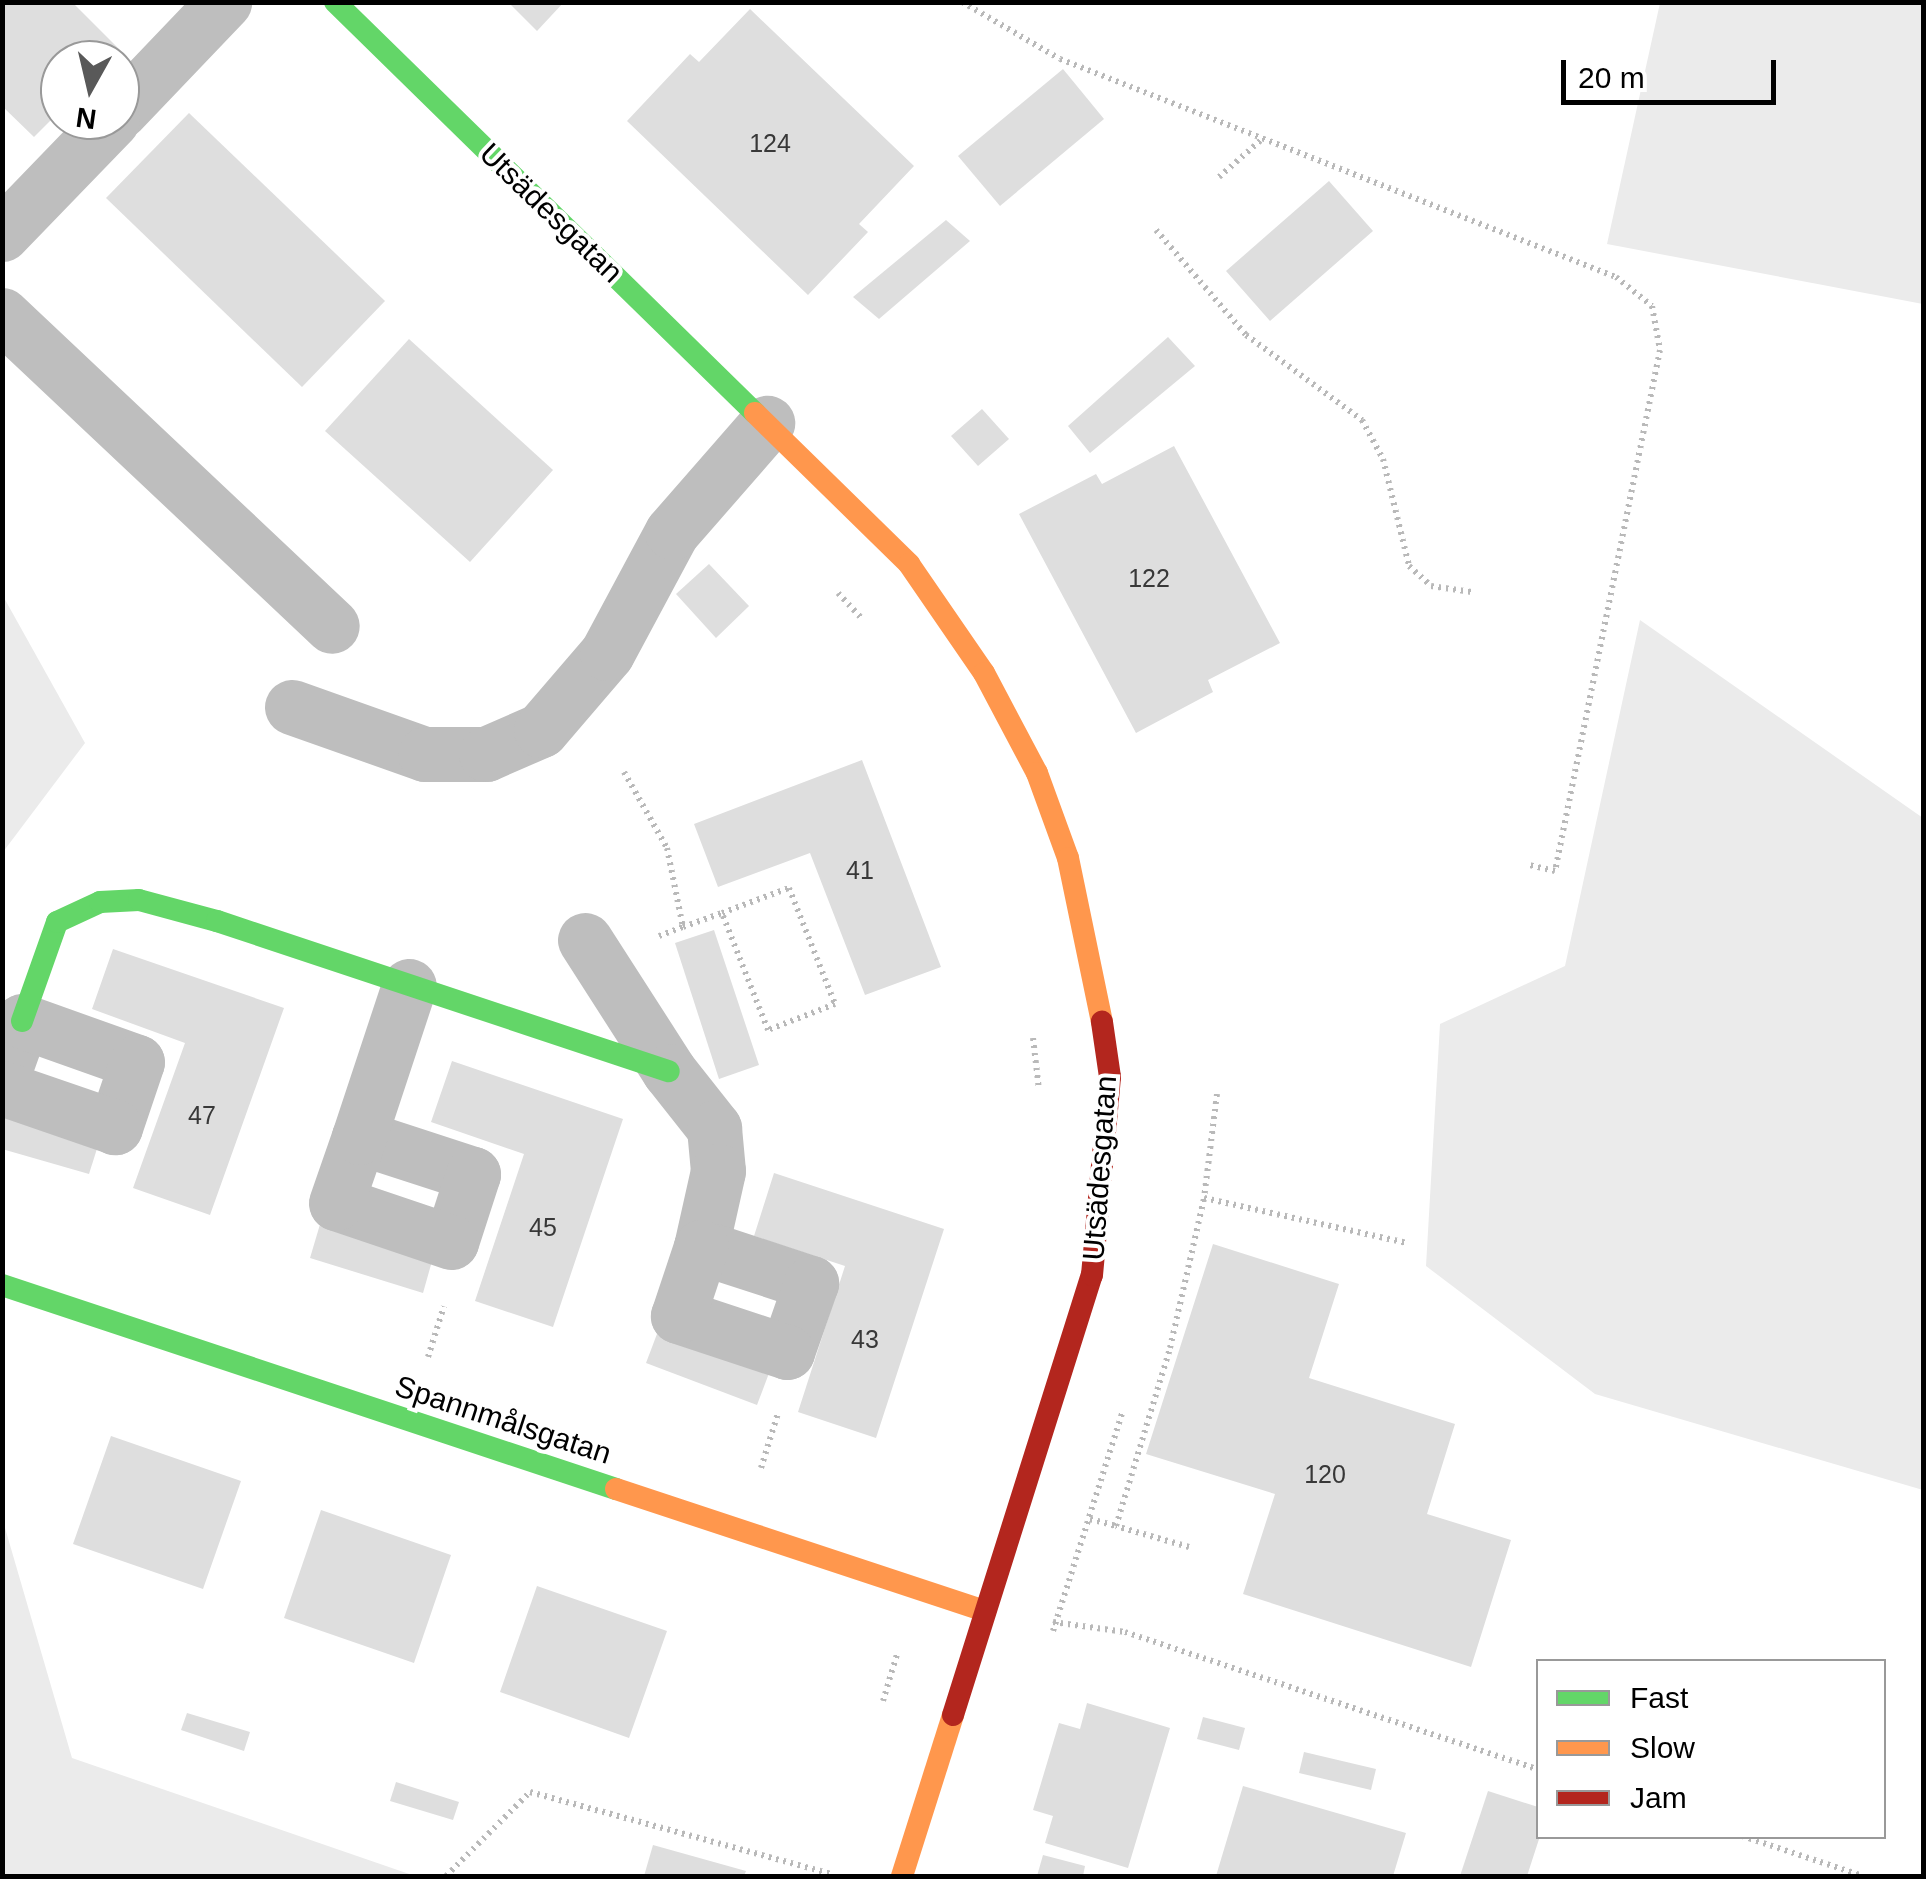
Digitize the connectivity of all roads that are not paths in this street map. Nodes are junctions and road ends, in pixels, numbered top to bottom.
1 (224, 2) edge
2 (335, 2) edge
3 (140, 91) edge
4 (93, 140) edge
5 (2, 234) edge
6 (2, 315) edge
7 (768, 422) junction
8 (332, 626) dead end
9 (292, 707) dead end
10 (591, 950) road end
11 (410, 986) junction
12 (22, 1021) junction
13 (669, 1071) junction
14 (2, 1076) edge
15 (2, 1088) edge
16 (359, 1136) dead end
17 (701, 1246) dead end
18 (2, 1285) edge
19 (985, 1611) junction
20 (912, 1874) edge

1 - 3 street
2 - 7 street, Utsädesgatan
4 - 5 street
6 - 8 street
7 - 9 street
7 - 19 street, Utsädesgatan
10 - 13 street
11 - 12 street
11 - 13 street
11 - 16 street
12 - 14 street
12 - 15 street
13 - 17 street
18 - 19 street, Spannmålsgatan
19 - 20 street, Utsädesgatan

